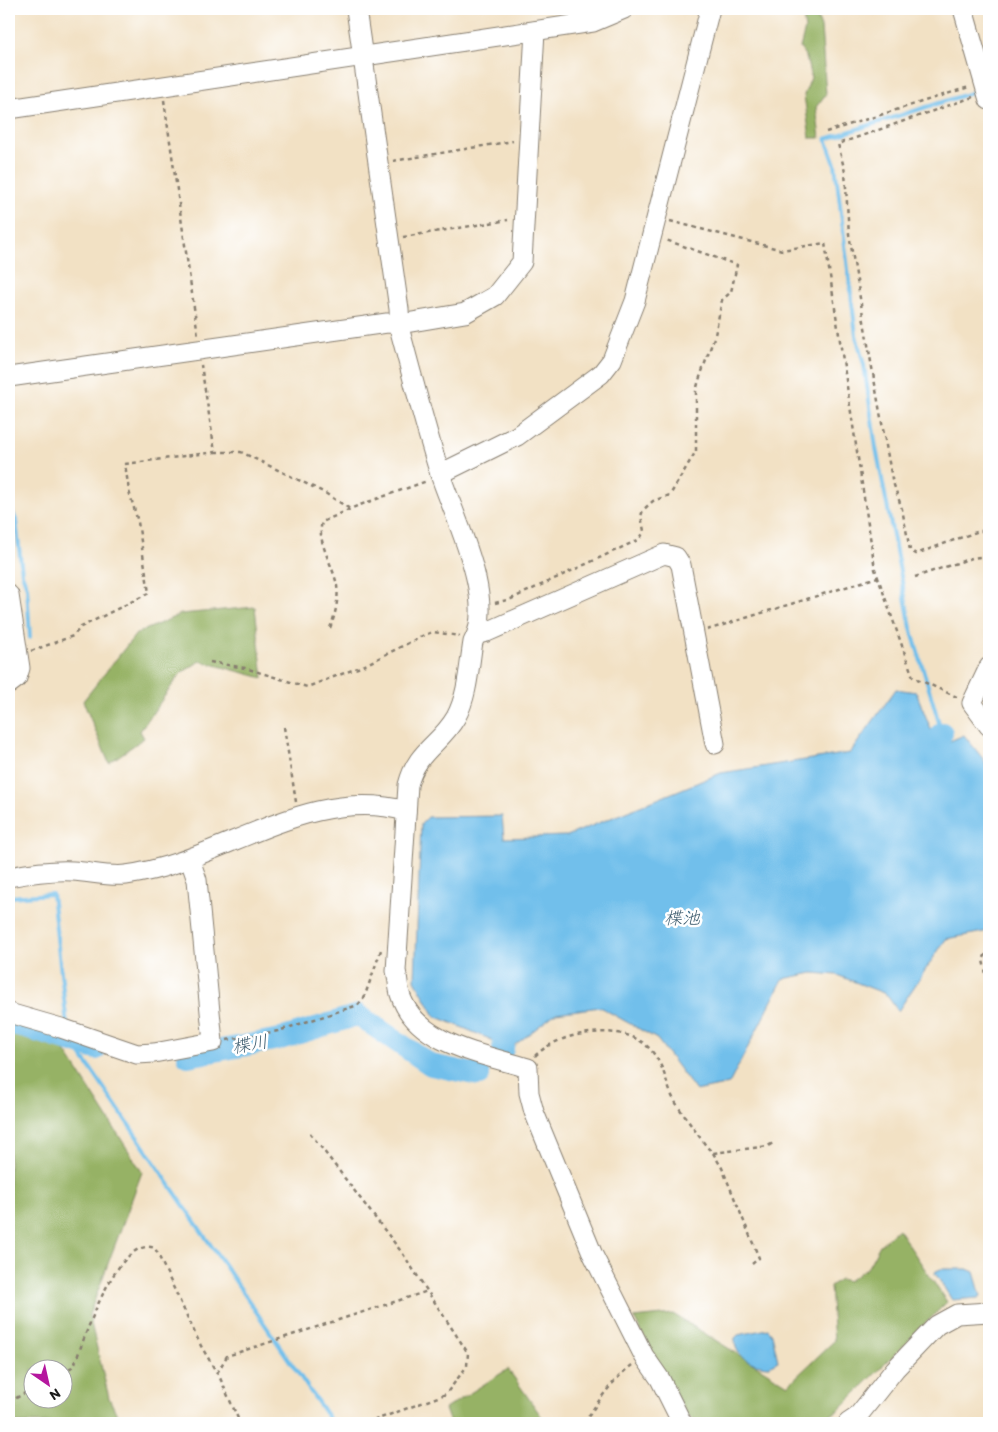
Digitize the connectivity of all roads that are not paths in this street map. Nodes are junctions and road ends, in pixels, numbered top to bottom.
1 (356, 9) edge
2 (624, 9) edge
3 (710, 9) edge
4 (963, 9) edge
5 (535, 31) junction
6 (363, 57) junction
7 (987, 91) edge
8 (9, 109) edge
9 (400, 324) junction
10 (9, 377) edge
11 (440, 474) junction
12 (9, 596) edge
13 (476, 636) junction
14 (989, 667) edge
15 (9, 684) edge
16 (989, 726) edge
17 (715, 744) dead end
18 (406, 811) junction
19 (190, 860) junction
20 (9, 878) edge
21 (9, 1013) edge
22 (989, 1312) edge
23 (682, 1423) edge
24 (848, 1423) edge

1 - 6 street
2 - 5 street
3 - 11 street
4 - 7 street
5 - 6 street
5 - 9 street
6 - 8 street
6 - 9 street
9 - 10 street
9 - 11 street
11 - 13 street
12 - 15 street
13 - 17 street
13 - 18 street
14 - 16 street
18 - 19 street
18 - 23 street
19 - 20 street
19 - 21 street
22 - 24 street

